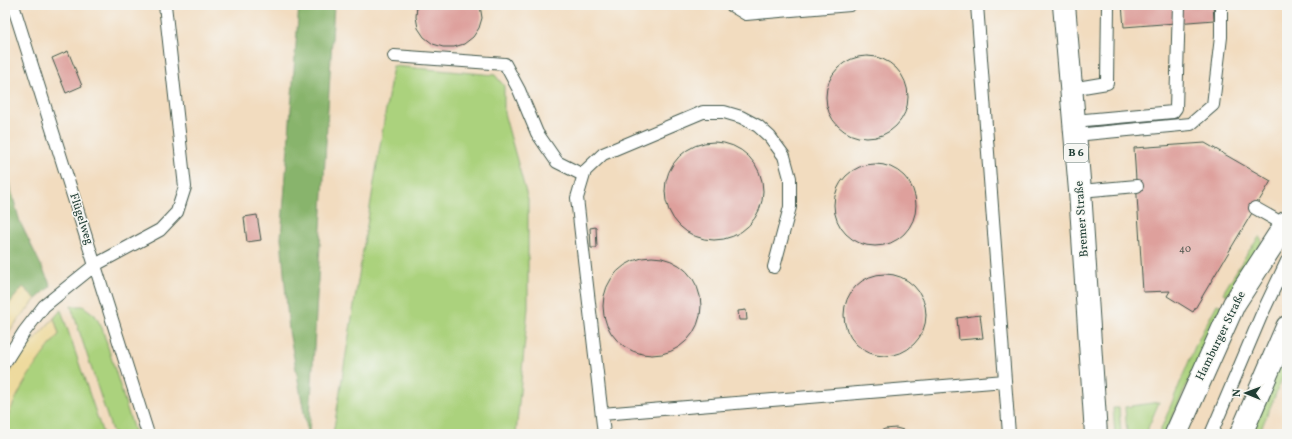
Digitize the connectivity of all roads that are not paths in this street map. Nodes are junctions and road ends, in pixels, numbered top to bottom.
1 (13, 5) edge
2 (165, 5) edge
3 (731, 5) edge
4 (850, 5) edge
5 (977, 5) edge
6 (1064, 5) edge
7 (1108, 5) edge
8 (1179, 5) edge
9 (1221, 5) edge
10 (394, 56) dead end
11 (1071, 89) junction
12 (1074, 128) junction
13 (583, 175) junction
14 (1137, 186) dead end
15 (1080, 191) junction
16 (1255, 208) dead end
17 (1286, 224) edge
18 (1287, 261) edge
19 (95, 265) junction
20 (774, 267) dead end
21 (1287, 327) edge
22 (5, 362) edge
23 (1005, 381) junction
24 (602, 414) junction
25 (148, 434) edge
26 (604, 434) edge
27 (1009, 434) edge
28 (1096, 434) edge
29 (1176, 434) edge
30 (1211, 434) edge
31 (1241, 434) edge

1 - 19 lane, Flügelweg
2 - 19 lane
3 - 4 lane
5 - 23 lane
6 - 11 main road, Bremer Straße / B 6
7 - 11 lane
8 - 12 lane
9 - 12 lane
10 - 13 lane
11 - 12 main road, Bremer Straße / B 6
12 - 15 main road, Bremer Straße / B 6
13 - 20 lane
13 - 24 lane
14 - 15 lane
15 - 28 main road, Bremer Straße / B 6
16 - 17 lane
17 - 29 main road, Hamburger Straße
18 - 30 lane
19 - 22 lane
19 - 25 lane, Flügelweg
21 - 31 main road
23 - 24 lane
23 - 27 lane
24 - 26 lane

